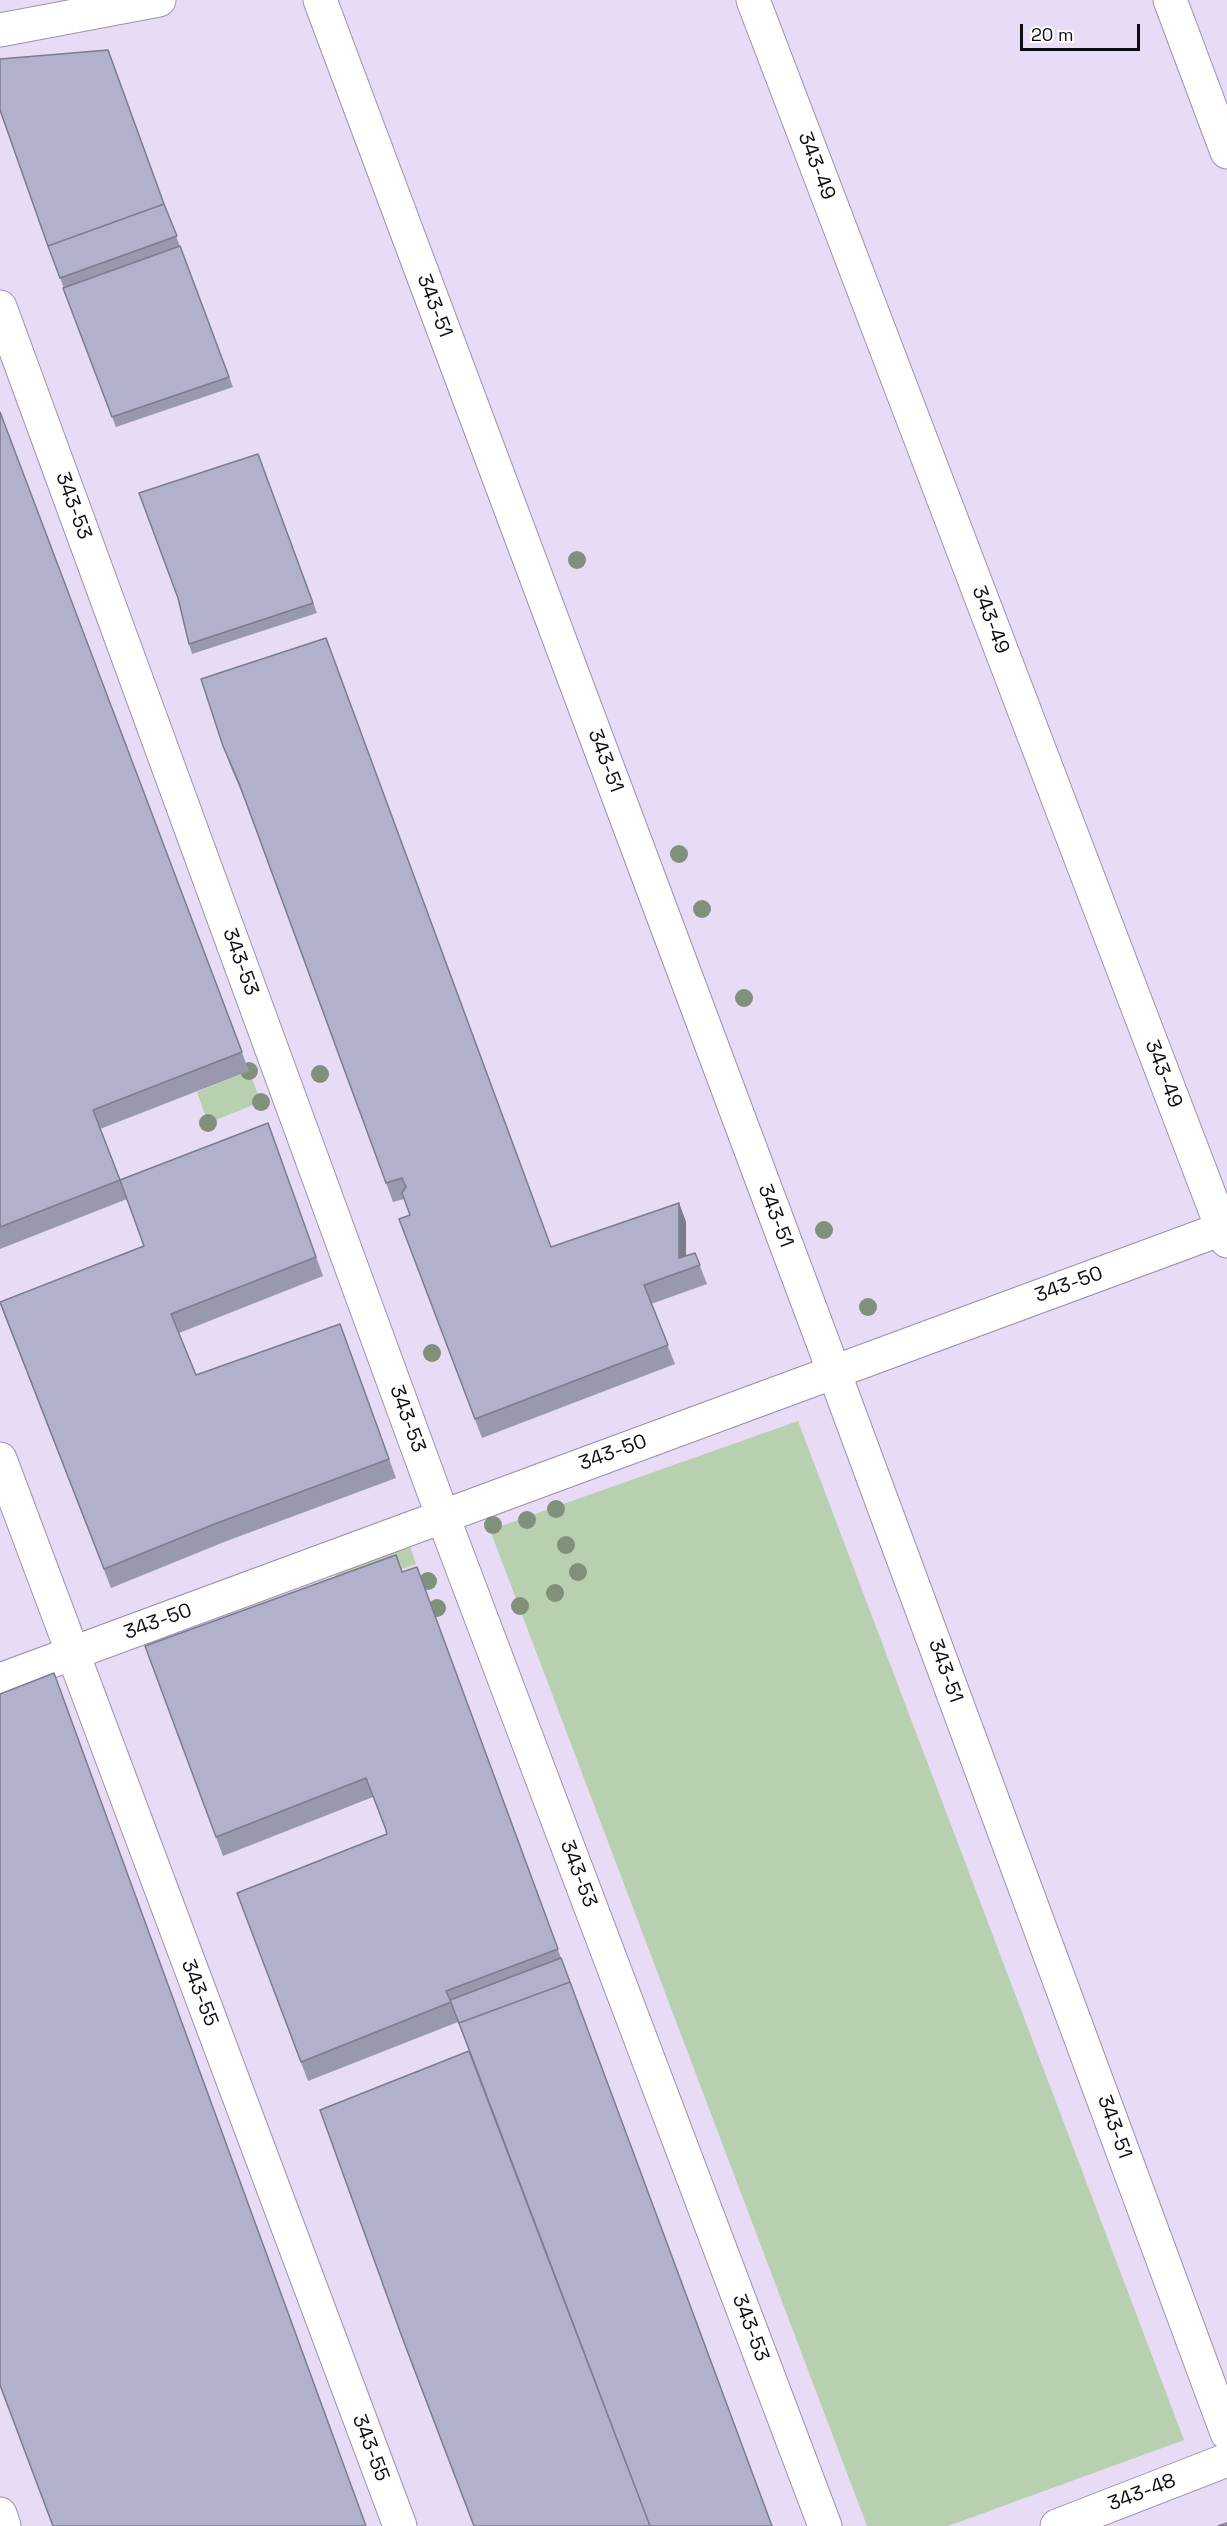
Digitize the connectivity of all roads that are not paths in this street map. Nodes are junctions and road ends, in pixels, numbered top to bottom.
1 (159, 0) edge
2 (320, 0) edge
3 (753, 0) edge
4 (1170, 0) edge
5 (0, 30) edge
6 (1227, 152) edge
7 (0, 307) edge
8 (1225, 1232) edge
9 (834, 1372) junction
10 (0, 1459) edge
11 (443, 1516) junction
12 (71, 1654) junction
13 (0, 1680) edge
14 (1227, 2433) edge
15 (1227, 2460) edge
16 (0, 2514) edge
17 (4, 2526) edge
18 (399, 2526) edge
19 (825, 2526) edge
20 (1057, 2526) edge

1 - 5 street
2 - 9 street, 343-51
3 - 8 street, 343-49
4 - 6 street
7 - 11 street, 343-53
8 - 9 street, 343-50
9 - 11 street, 343-50
9 - 14 street, 343-51
10 - 12 street, 343-55
11 - 12 street, 343-50
11 - 19 street, 343-53
12 - 13 street, 343-50
12 - 18 street, 343-55
15 - 20 street, 343-48
16 - 17 street

